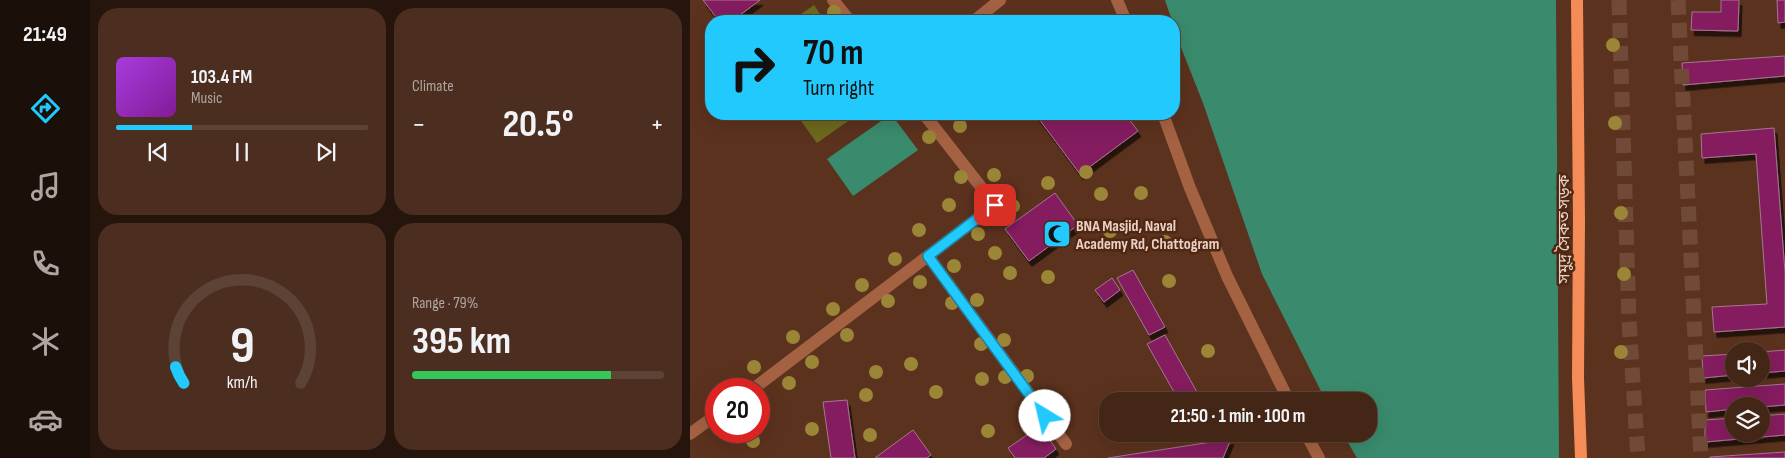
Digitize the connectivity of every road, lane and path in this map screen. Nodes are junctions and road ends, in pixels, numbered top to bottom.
1 (833, 0) edge
2 (1000, 0) edge
3 (1117, 0) edge
4 (1577, 0) edge
5 (845, 15) edge
6 (981, 15) edge
7 (1123, 15) edge
8 (929, 120) edge
9 (1165, 120) edge
10 (928, 256) junction
11 (767, 378) edge
12 (1284, 392) edge
13 (705, 423) edge
14 (690, 434) edge
15 (1311, 442) edge
16 (1066, 444) dead end
17 (1320, 458) edge
18 (1581, 458) edge

1 - 5 lane
2 - 6 lane
3 - 7 lane
4 - 18 main road, সমুদ্র সৈকত সড়ক
8 - 10 lane
9 - 12 lane
10 - 11 lane
10 - 16 lane
13 - 14 lane
15 - 17 lane

